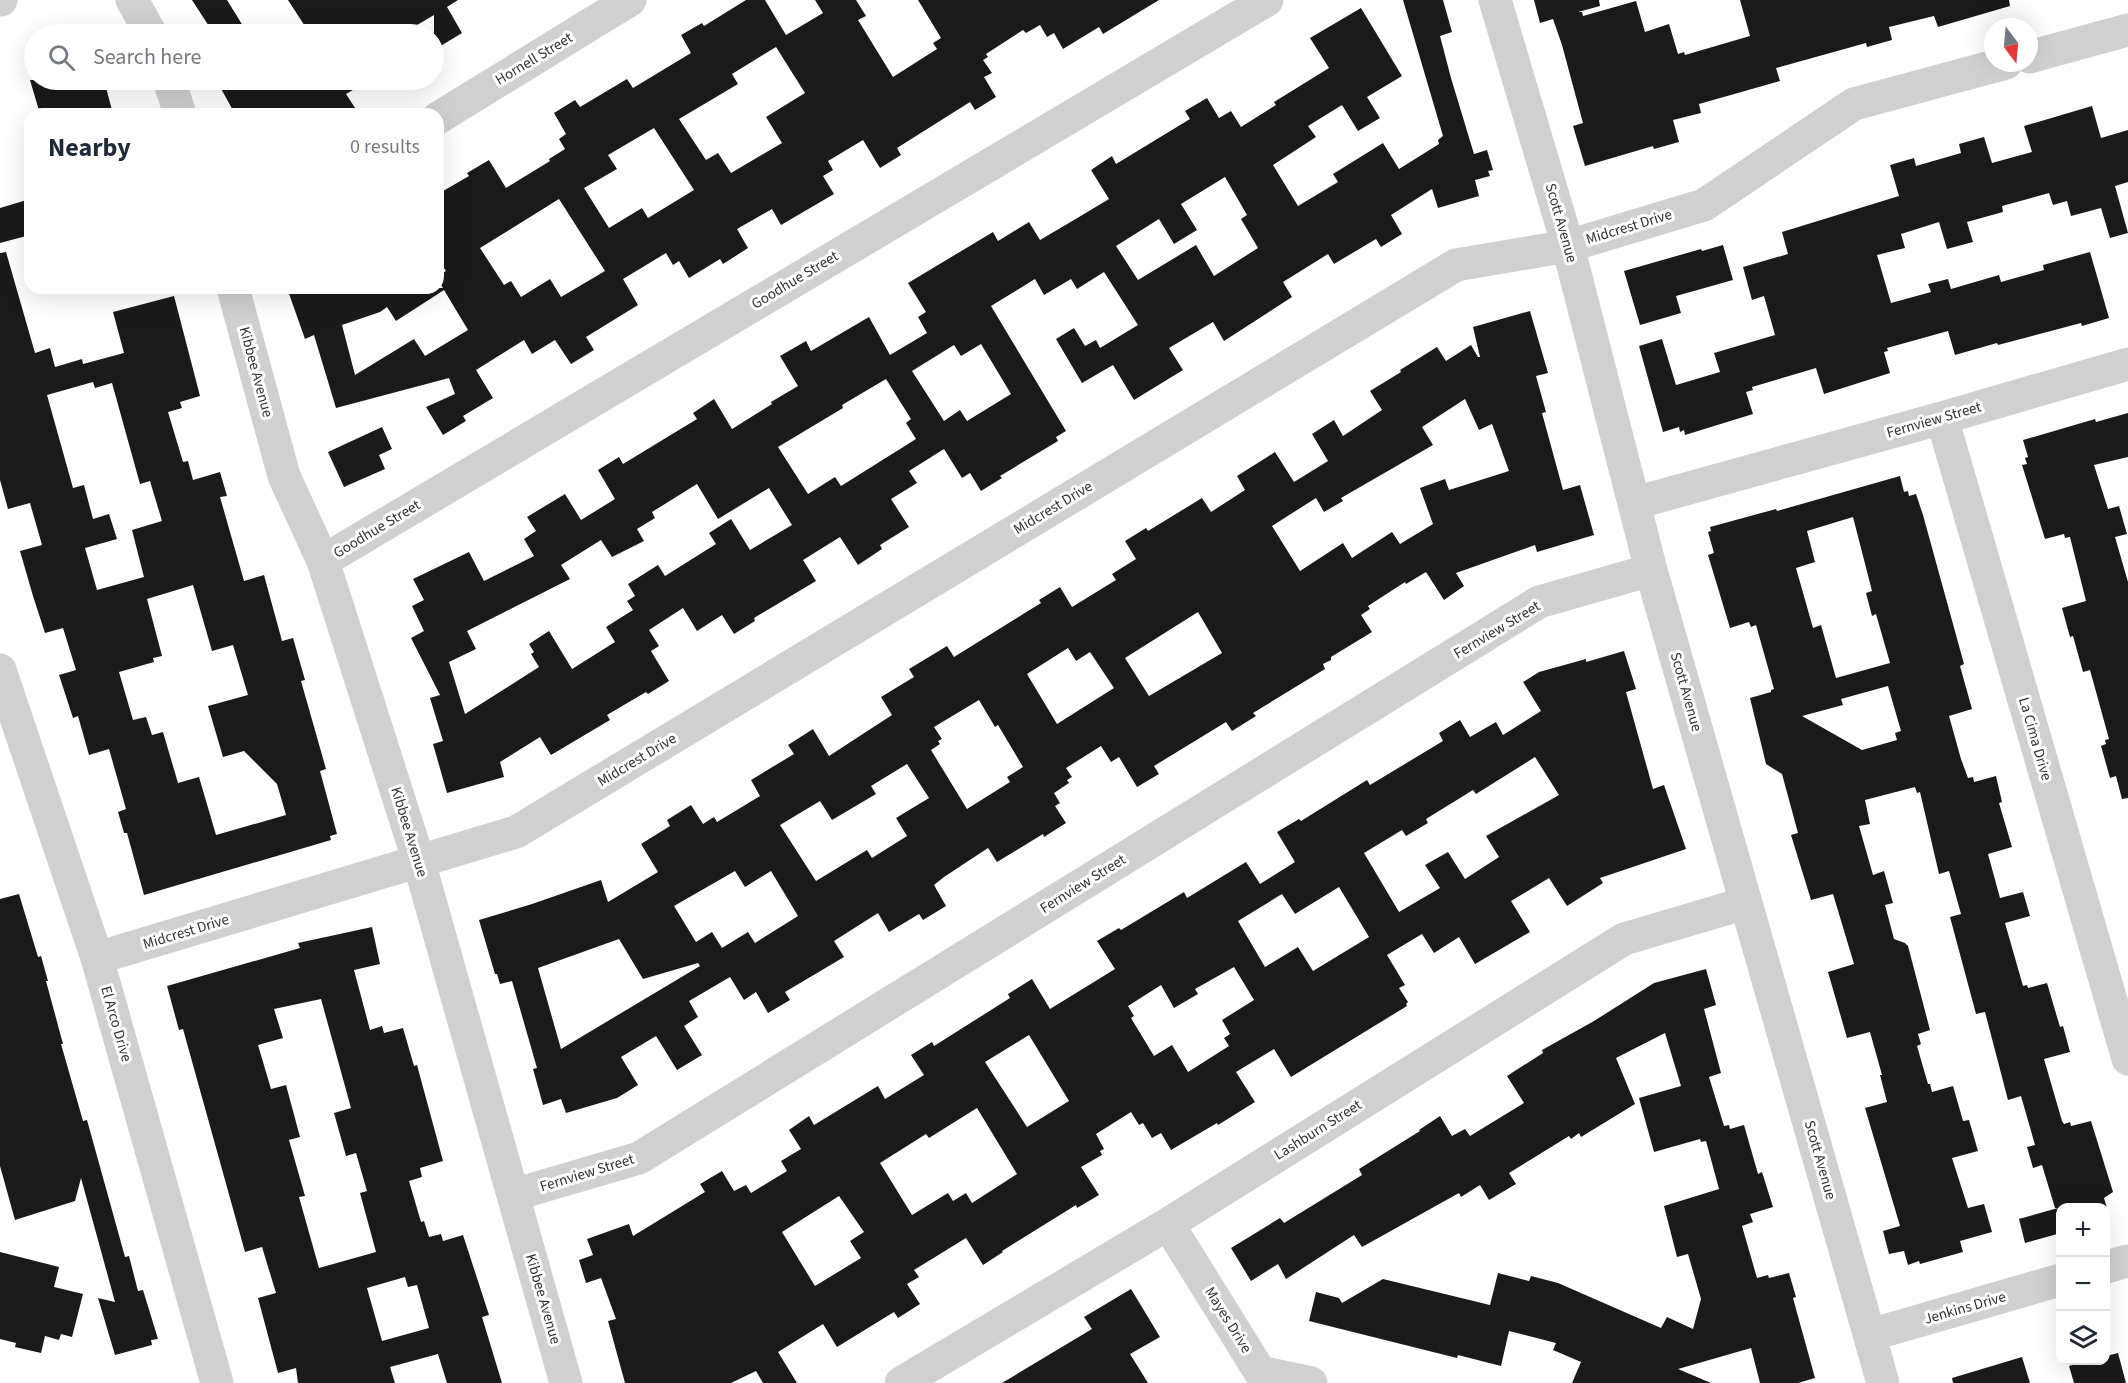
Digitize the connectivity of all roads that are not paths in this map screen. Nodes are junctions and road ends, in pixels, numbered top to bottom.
1 (132, 0) edge
2 (630, 0) edge
3 (1267, 0) edge
4 (1495, 0) edge
5 (145, 24) edge
6 (2128, 30) edge
7 (2038, 55) edge
8 (1984, 69) edge
9 (172, 90) edge
10 (178, 108) edge
11 (444, 114) edge
12 (1568, 246) junction
13 (234, 294) edge
14 (2128, 364) edge
15 (1942, 418) junction
16 (1635, 503) junction
17 (323, 561) junction
18 (1651, 570) junction
19 (0, 670) edge
20 (419, 862) junction
21 (1746, 903) junction
22 (97, 958) junction
23 (2128, 1059) edge
24 (513, 1196) junction
25 (1168, 1224) junction
26 (2128, 1261) edge
27 (2110, 1266) edge
28 (2056, 1281) edge
29 (1870, 1335) junction
30 (217, 1383) edge
31 (566, 1383) edge
32 (901, 1383) edge
33 (1311, 1383) edge
34 (1883, 1383) edge

1 - 5 street
2 - 11 street, Hornell Street
3 - 17 street, Goodhue Street
4 - 12 street, Scott Avenue
6 - 7 street
8 - 12 street, Midcrest Drive
9 - 10 street
12 - 16 street, Scott Avenue
12 - 20 street, Midcrest Drive
13 - 17 street, Kibbee Avenue
14 - 15 street, Fernview Street
15 - 16 street, Fernview Street
15 - 23 street, La Cima Drive
16 - 18 street, Scott Avenue
17 - 20 street, Kibbee Avenue
18 - 21 street, Scott Avenue
18 - 24 street, Fernview Street
19 - 22 street, El Arco Drive
20 - 22 street, Midcrest Drive
20 - 24 street, Kibbee Avenue
21 - 25 street, Lashburn Street
21 - 29 street, Scott Avenue
22 - 30 street, El Arco Drive
24 - 31 street, Kibbee Avenue
25 - 32 street, Lashburn Street
25 - 33 street, Mayes Drive
26 - 27 street
28 - 29 street, Jenkins Drive
29 - 34 street, Scott Avenue

